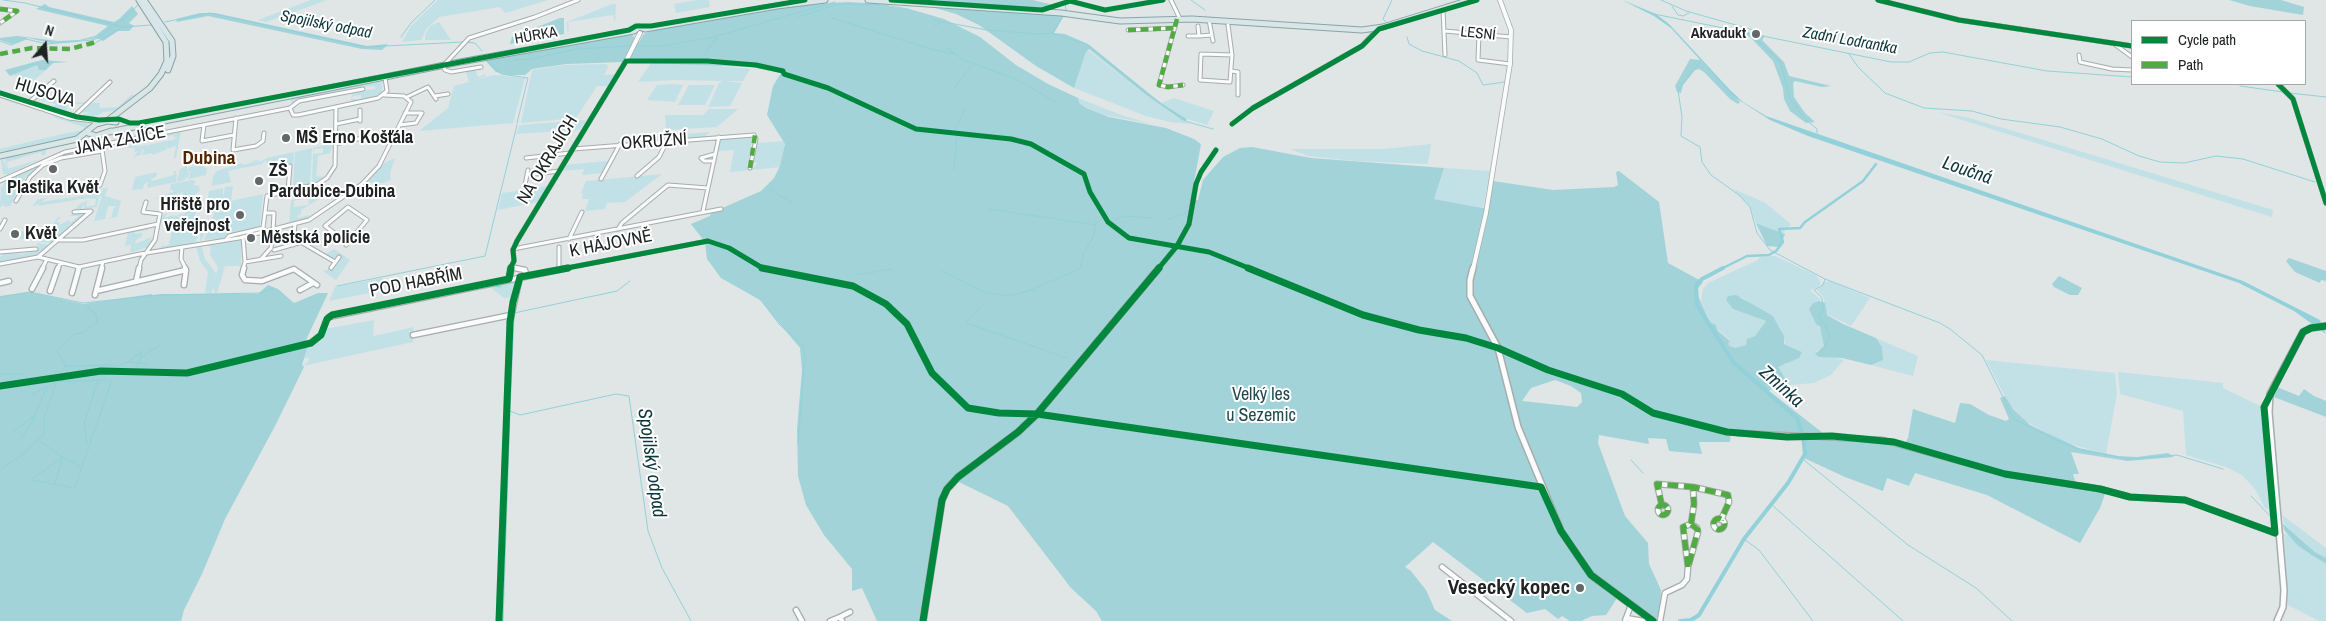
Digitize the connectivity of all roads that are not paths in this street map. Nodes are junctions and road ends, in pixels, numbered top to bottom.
1 (578, 0) edge
2 (824, 0) edge
3 (868, 0) edge
4 (1171, 0) edge
5 (1466, 0) edge
6 (1500, 0) edge
7 (1878, 0) edge
8 (142, 1) edge
9 (146, 6) junction
10 (0, 9) edge
11 (1444, 9) junction
12 (1179, 19) junction
13 (1209, 20) junction
14 (0, 23) edge
15 (1228, 25) dead end
16 (1198, 26) dead end
17 (1174, 28) junction
18 (1379, 28) junction
19 (645, 29) junction
20 (1128, 30) dead end
21 (634, 31) junction
22 (1237, 31) dead end
23 (1445, 31) junction
24 (640, 32) junction
25 (1229, 32) junction
26 (1479, 34) junction
27 (1212, 35) junction
28 (1188, 36) dead end
29 (1199, 36) junction
30 (1511, 37) junction
31 (1213, 41) dead end
32 (465, 42) joint
33 (2113, 43) junction
34 (2131, 46) edge
35 (1446, 55) dead end
36 (2079, 55) dead end
37 (1232, 56) junction
38 (2131, 56) edge
39 (2080, 62) junction
40 (1510, 64) junction
41 (443, 65) junction
42 (481, 67) dead end
43 (2080, 68) dead end
44 (2131, 70) edge
45 (1231, 71) junction
46 (394, 75) junction
47 (385, 79) junction
48 (54, 81) dead end
49 (110, 82) dead end
50 (1183, 85) dead end
51 (2279, 85) edge
52 (363, 88) dead end
53 (448, 94) dead end
54 (1238, 94) dead end
55 (0, 95) edge
56 (386, 96) junction
57 (402, 96) joint
58 (406, 97) junction
59 (284, 98) junction
60 (27, 104) junction
61 (336, 107) junction
62 (290, 108) junction
63 (1253, 108) dead end
64 (360, 110) dead end
65 (404, 114) junction
66 (72, 118) junction
67 (236, 118) junction
68 (82, 120) junction
69 (105, 122) junction
70 (156, 123) junction
71 (116, 124) junction
72 (336, 124) junction
73 (204, 125) junction
74 (400, 125) junction
75 (90, 132) junction
76 (110, 132) junction
77 (264, 134) dead end
78 (234, 135) junction
79 (395, 135) junction
80 (719, 137) junction
81 (667, 141) junction
82 (335, 144) junction
83 (620, 144) junction
84 (102, 146) junction
85 (572, 149) junction
86 (102, 151) junction
87 (14, 152) junction
88 (529, 152) dead end
89 (570, 153) junction
90 (715, 154) junction
91 (0, 156) edge
92 (0, 161) edge
93 (714, 161) junction
94 (38, 162) junction
95 (756, 164) dead end
96 (43, 165) junction
97 (290, 166) dead end
98 (751, 166) joint
99 (528, 170) dead end
100 (559, 171) junction
101 (527, 175) junction
102 (636, 176) dead end
103 (601, 179) dead end
104 (0, 181) edge
105 (1196, 184) dead end
106 (525, 185) dead end
107 (95, 188) dead end
108 (708, 188) junction
109 (288, 191) junction
110 (16, 201) dead end
111 (339, 201) junction
112 (146, 202) dead end
113 (2326, 203) edge
114 (347, 207) junction
115 (721, 209) dead end
116 (703, 211) junction
117 (74, 212) dead end
118 (582, 212) dead end
119 (265, 213) junction
120 (5, 220) dead end
121 (158, 224) junction
122 (295, 224) junction
123 (0, 229) edge
124 (618, 229) junction
125 (273, 230) junction
126 (243, 237) junction
127 (294, 238) junction
128 (351, 238) junction
129 (569, 239) junction
130 (59, 240) junction
131 (226, 240) junction
132 (302, 242) junction
133 (708, 242) dead end
134 (293, 246) junction
135 (346, 246) dead end
136 (182, 247) junction
137 (559, 247) dead end
138 (36, 249) dead end
139 (513, 249) junction
140 (274, 250) dead end
141 (0, 253) edge
142 (146, 253) junction
143 (282, 256) dead end
144 (38, 257) junction
145 (339, 257) dead end
146 (47, 259) junction
147 (261, 259) junction
148 (103, 262) junction
149 (245, 262) junction
150 (335, 262) junction
151 (60, 263) junction
152 (0, 264) edge
153 (79, 267) junction
154 (512, 267) junction
155 (331, 268) dead end
156 (559, 269) junction
157 (186, 270) junction
158 (526, 276) junction
159 (520, 277) junction
160 (509, 279) junction
161 (9, 281) dead end
162 (136, 282) junction
163 (0, 283) edge
164 (184, 285) dead end
165 (32, 289) dead end
166 (300, 290) dead end
167 (50, 291) dead end
168 (72, 293) dead end
169 (96, 293) joint
170 (511, 315) junction
171 (329, 316) dead end
172 (510, 322) dead end
173 (2326, 326) edge
174 (413, 336) dead end
175 (1738, 433) dead end
176 (1693, 487) junction
177 (1662, 506) dead end
178 (1721, 520) dead end
179 (1691, 524) junction
180 (2280, 534) junction
181 (1688, 566) junction
182 (1442, 568) dead end
183 (1631, 605) junction
184 (796, 610) dead end
185 (850, 612) dead end
186 (841, 619) edge
187 (1625, 620) edge
188 (802, 621) edge
189 (830, 621) edge
190 (923, 621) edge
191 (1511, 621) edge
192 (1643, 621) edge
193 (1652, 621) edge
194 (1660, 621) edge
195 (2277, 621) edge

1 - 32 street, HŮRKA
2 - 19 main road
3 - 12 main road
4 - 12 street
5 - 11 main road
6 - 30 street
7 - 33 street
8 - 9 main road
9 - 69 main road
9 - 71 main road
10 - 14 street
11 - 18 main road
11 - 23 street
12 - 13 main road
12 - 17 street
13 - 18 main road
13 - 27 street
15 - 25 street
16 - 29 street
17 - 20 street
17 - 50 street
18 - 63 street
19 - 21 main road, HŮRKA
19 - 24 main road
21 - 24 main road
21 - 41 main road, HŮRKA
22 - 25 street
23 - 26 street, LESNÍ
23 - 35 street
24 - 85 street, NA OKRAJÍCH
25 - 37 street
26 - 30 street, LESNÍ
26 - 40 street
27 - 29 street
27 - 31 street
28 - 29 street
30 - 40 street
32 - 41 street, HŮRKA
33 - 34 street
33 - 38 street
36 - 39 street
37 - 45 street
37 - 45 street
39 - 43 street
39 - 44 street
40 - 183 street
41 - 42 street
41 - 46 main road, HŮRKA
45 - 54 street
46 - 47 main road, HŮRKA
46 - 47 street
47 - 56 street
47 - 59 main road, HŮRKA
47 - 59 main road, HŮRKA
48 - 60 street, HUSOVA
49 - 66 street
51 - 113 street
52 - 62 street
53 - 58 street
55 - 60 street, HUSOVA
56 - 57 street
56 - 61 street
57 - 58 street
58 - 65 street
59 - 70 main road, HŮRKA
60 - 66 street, HUSOVA
61 - 62 street
61 - 72 street
62 - 67 street, JANA ZAJÍCE
64 - 72 street
65 - 74 street
65 - 74 street
66 - 68 street, HUSOVA
67 - 73 street, JANA ZAJÍCE
67 - 78 street
68 - 69 street, HUSOVA
68 - 75 street, HUSOVA
69 - 71 main road, HUSOVA
69 - 75 main road, HUSOVA
70 - 71 main road, HŮRKA
70 - 76 main road, HŮRKA
71 - 76 main road
72 - 82 street
73 - 78 street
73 - 84 street, JANA ZAJÍCE
74 - 79 street
75 - 76 main road
75 - 87 main road
77 - 78 street
79 - 82 street
79 - 111 street
80 - 81 street, OKRUŽNÍ
80 - 90 street, OKRUŽNÍ
80 - 98 street
81 - 83 street, OKRUŽNÍ
81 - 102 street
82 - 109 street
83 - 85 street, OKRUŽNÍ
83 - 103 street
84 - 86 street
84 - 94 street, JANA ZAJÍCE
85 - 89 street, NA OKRAJÍCH
86 - 96 street, JANA ZAJÍCE
86 - 107 street
87 - 91 main road
87 - 92 street
88 - 89 street
89 - 100 street, NA OKRAJÍCH
90 - 93 street, OKRUŽNÍ
90 - 93 street, OKRUŽNÍ
93 - 108 street, OKRUŽNÍ
94 - 96 street
94 - 104 street, JANA ZAJÍCE
95 - 98 street
96 - 110 street, JANA ZAJÍCE
97 - 109 street
99 - 101 street
100 - 101 street
100 - 139 street, NA OKRAJÍCH
101 - 106 street
105 - 190 street
108 - 116 street, OKRUŽNÍ
108 - 124 street
109 - 119 street
111 - 114 street
111 - 122 street
112 - 121 street
114 - 128 street
114 - 128 street
115 - 116 street
116 - 124 street
117 - 130 street
118 - 129 street
119 - 125 street
119 - 131 street
120 - 123 street
121 - 130 street
121 - 142 street
122 - 125 street
122 - 127 street
124 - 129 street
125 - 126 street
125 - 147 street
126 - 131 street
126 - 149 street
127 - 132 street
127 - 134 street
128 - 135 street
129 - 139 street
130 - 144 street
131 - 136 street
132 - 134 street
132 - 150 street
133 - 156 street, K HÁJOVNĚ
134 - 140 street
136 - 142 street
136 - 157 street
137 - 156 street, K HÁJOVNĚ
138 - 141 street
139 - 154 street, NA OKRAJÍCH
142 - 148 street
142 - 162 street
143 - 147 street
144 - 146 street
144 - 152 street
145 - 150 street
146 - 151 street
146 - 165 street
147 - 149 street
148 - 153 street
148 - 169 street
149 - 166 street
150 - 155 street
151 - 153 street
151 - 167 street
153 - 168 street
154 - 158 street
154 - 160 street, NA OKRAJÍCH
156 - 158 street, K HÁJOVNĚ
157 - 162 street
157 - 164 street
158 - 159 street, K HÁJOVNĚ
159 - 160 street, K HÁJOVNĚ
159 - 170 street
160 - 171 street, POD HABŘÍM
161 - 163 street
162 - 169 street
170 - 172 street
170 - 174 street
173 - 180 street
175 - 180 street
176 - 177 street
176 - 178 street
176 - 179 street
179 - 181 street
179 - 181 street
180 - 195 street
181 - 194 street
182 - 191 street
183 - 187 street
183 - 193 street
184 - 188 street
185 - 186 street
186 - 189 street
187 - 192 street

